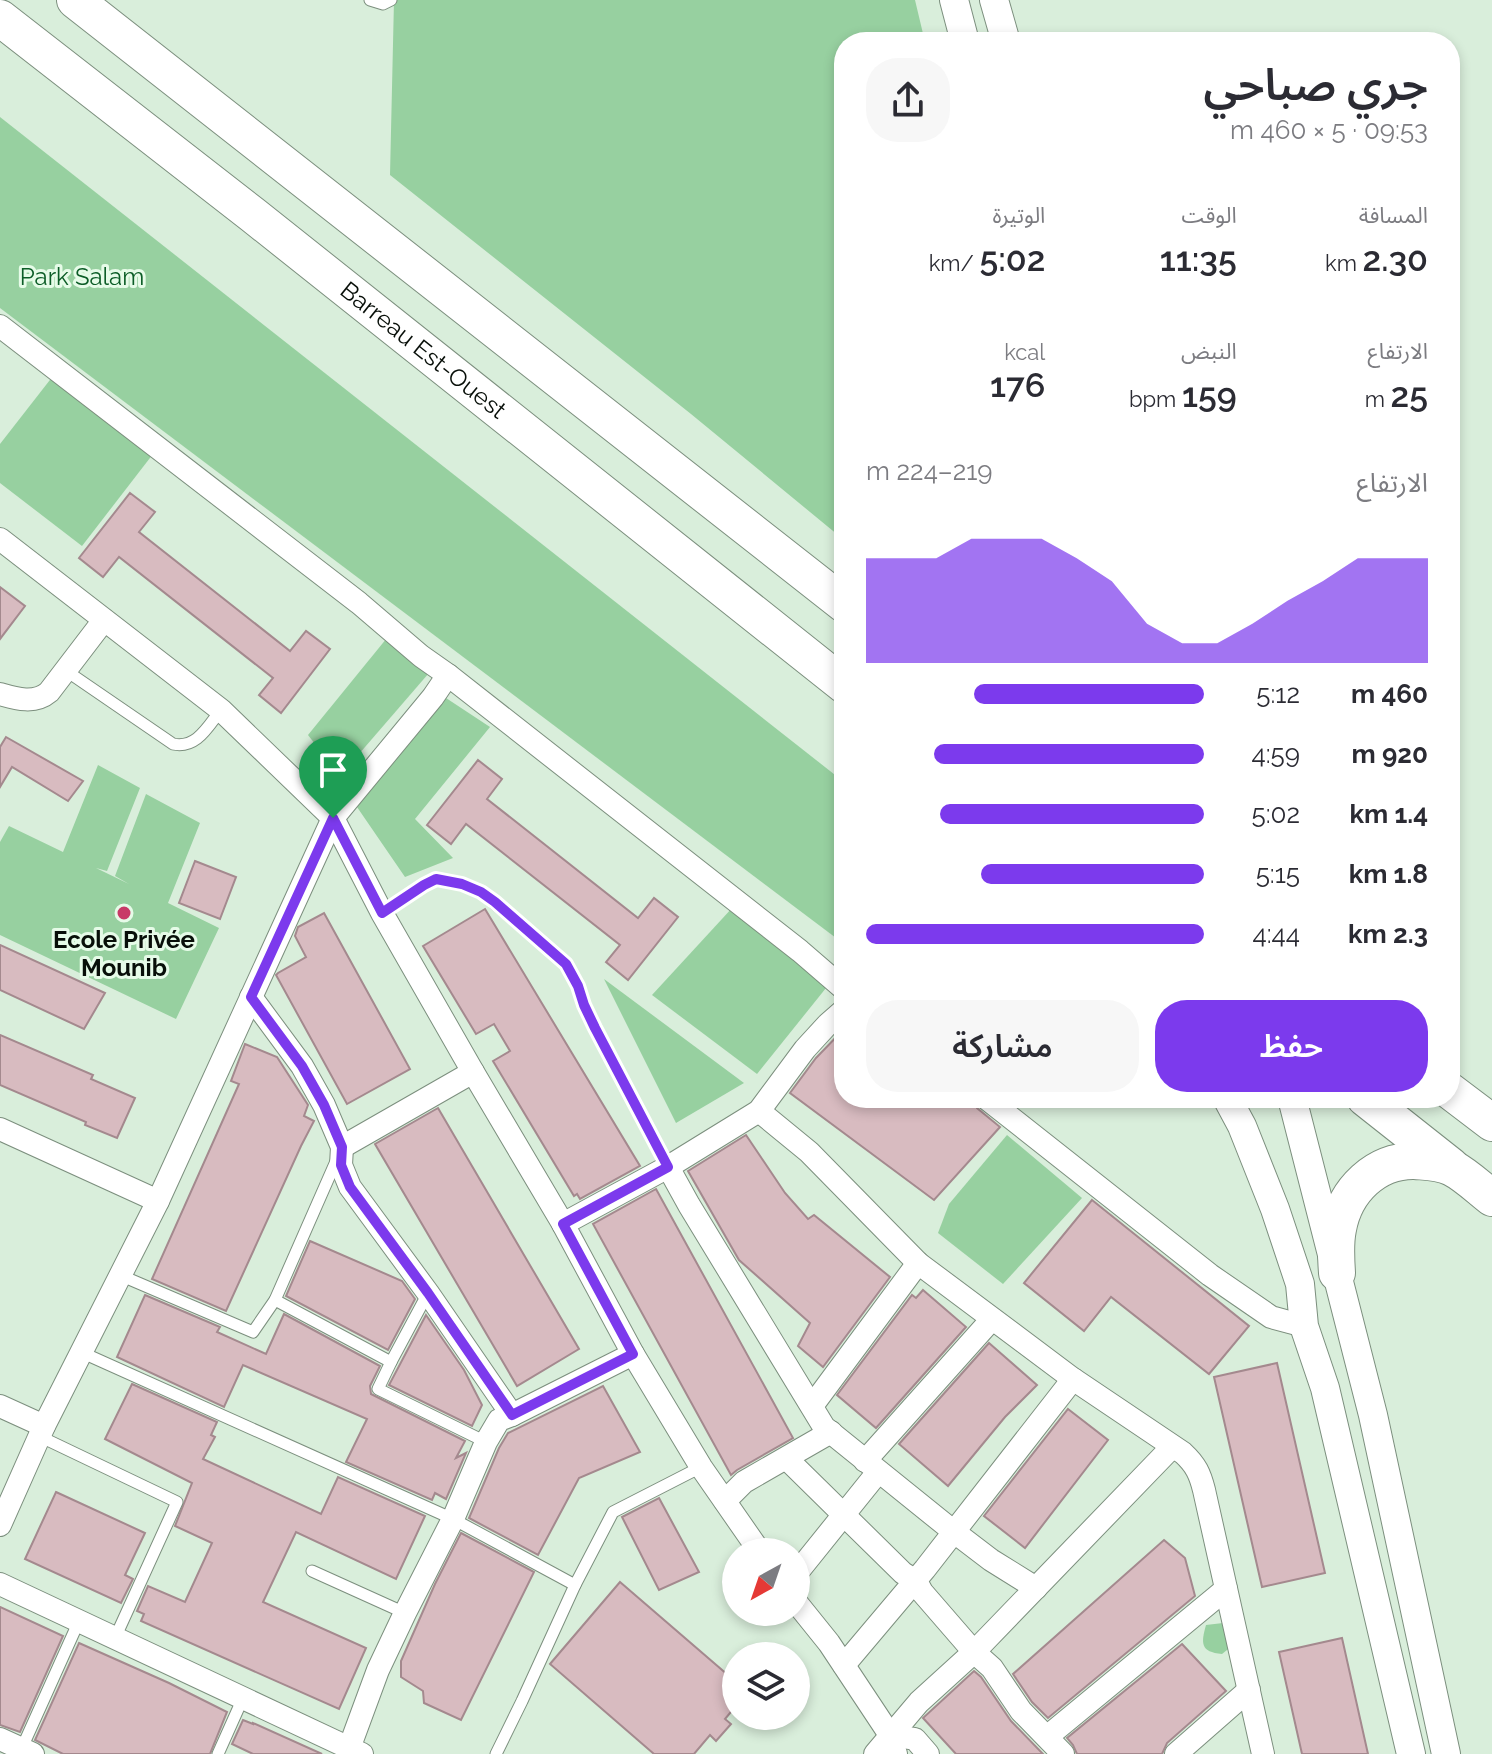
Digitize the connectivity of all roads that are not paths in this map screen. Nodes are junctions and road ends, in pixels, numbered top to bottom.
1 (75, 0) edge
2 (370, 0) edge
3 (391, 0) edge
4 (954, 0) edge
5 (994, 0) edge
6 (0, 18) edge
7 (962, 32) edge
8 (1003, 32) edge
9 (0, 326) edge
10 (0, 539) edge
11 (834, 596) edge
12 (104, 620) junction
13 (65, 670) junction
14 (448, 675) junction
15 (834, 677) edge
16 (0, 694) edge
17 (221, 710) junction
18 (333, 818) junction
19 (382, 913) junction
20 (834, 980) edge
21 (251, 997) junction
22 (834, 1019) edge
23 (473, 1072) junction
24 (1460, 1099) edge
25 (999, 1108) edge
26 (1232, 1108) edge
27 (1295, 1108) edge
28 (1378, 1108) edge
29 (759, 1111) junction
30 (1492, 1123) edge
31 (0, 1129) edge
32 (342, 1147) junction
33 (668, 1167) junction
34 (1454, 1168) junction
35 (1492, 1198) edge
36 (158, 1201) junction
37 (563, 1224) junction
38 (918, 1263) junction
39 (1337, 1273) junction
40 (122, 1276) junction
41 (428, 1293) junction
42 (275, 1300) junction
43 (992, 1319) junction
44 (1304, 1326) junction
45 (83, 1353) junction
46 (633, 1354) junction
47 (391, 1362) junction
48 (1073, 1379) junction
49 (0, 1406) edge
50 (812, 1406) junction
51 (512, 1415) junction
52 (42, 1432) junction
53 (831, 1432) junction
54 (486, 1442) junction
55 (1172, 1447) junction
56 (787, 1459) junction
57 (701, 1467) junction
58 (871, 1467) junction
59 (725, 1501) junction
60 (844, 1515) junction
61 (453, 1519) junction
62 (0, 1525) edge
63 (953, 1531) junction
64 (750, 1538) edge
65 (810, 1557) edge
66 (312, 1571) dead end
67 (916, 1581) junction
68 (0, 1584) edge
69 (575, 1585) junction
70 (1036, 1588) junction
71 (1226, 1589) junction
72 (405, 1613) junction
73 (810, 1619) edge
74 (79, 1621) junction
75 (115, 1638) junction
76 (974, 1652) junction
77 (844, 1665) junction
78 (1249, 1690) junction
79 (243, 1698) junction
80 (1048, 1736) junction
81 (0, 1739) edge
82 (893, 1744) edge
83 (25, 1752) edge
84 (353, 1752) edge
85 (218, 1754) edge
86 (496, 1754) edge
87 (875, 1754) edge
88 (928, 1754) edge
89 (1063, 1754) edge
90 (1176, 1754) edge
91 (1263, 1754) edge
92 (1411, 1754) edge
93 (1446, 1754) edge

1 - 11 main road
2 - 3 lane
4 - 7 street
5 - 8 street
6 - 15 main road, Barreau Est-Ouest
9 - 14 street
10 - 12 street
12 - 13 street
12 - 17 street
13 - 16 street
13 - 17 lane
14 - 18 street
14 - 20 street
17 - 18 street
18 - 19 street
18 - 21 street
19 - 23 street
19 - 33 lane
21 - 32 street
21 - 36 street
22 - 29 street
23 - 32 street
23 - 37 street
24 - 30 main road
25 - 44 street
26 - 44 street
27 - 39 street
28 - 34 main road
29 - 33 street
29 - 38 street
31 - 36 street
32 - 41 street
32 - 42 lane
33 - 37 street
33 - 50 street
34 - 35 main road
34 - 39 main road
36 - 40 street
37 - 46 street
38 - 43 street
38 - 50 street
39 - 93 street
40 - 42 lane
40 - 45 street
41 - 47 lane
41 - 51 street
42 - 47 lane
43 - 48 street
43 - 58 street
44 - 92 street
45 - 52 street
45 - 61 lane
46 - 51 street
46 - 57 street
47 - 54 lane
48 - 55 street
48 - 63 street
49 - 52 street
50 - 53 street
51 - 54 street
52 - 62 street
52 - 75 lane
53 - 56 street
53 - 58 street
54 - 61 street
55 - 70 street
55 - 71 street
56 - 59 street
56 - 60 street
57 - 59 street
57 - 69 lane
58 - 60 street
58 - 63 street
59 - 64 street
60 - 65 street
60 - 67 street
61 - 69 lane
61 - 72 street
63 - 67 street
63 - 70 street
66 - 72 lane
67 - 76 street
67 - 77 street
68 - 74 street
69 - 86 lane
70 - 76 street
71 - 78 street
71 - 80 street
72 - 84 street
73 - 77 street
74 - 75 street
74 - 83 lane
75 - 79 street
76 - 80 street
76 - 82 street
77 - 82 street
78 - 90 street
78 - 91 street
79 - 84 street
79 - 85 lane
80 - 89 street
81 - 83 street
82 - 87 street
82 - 88 street

